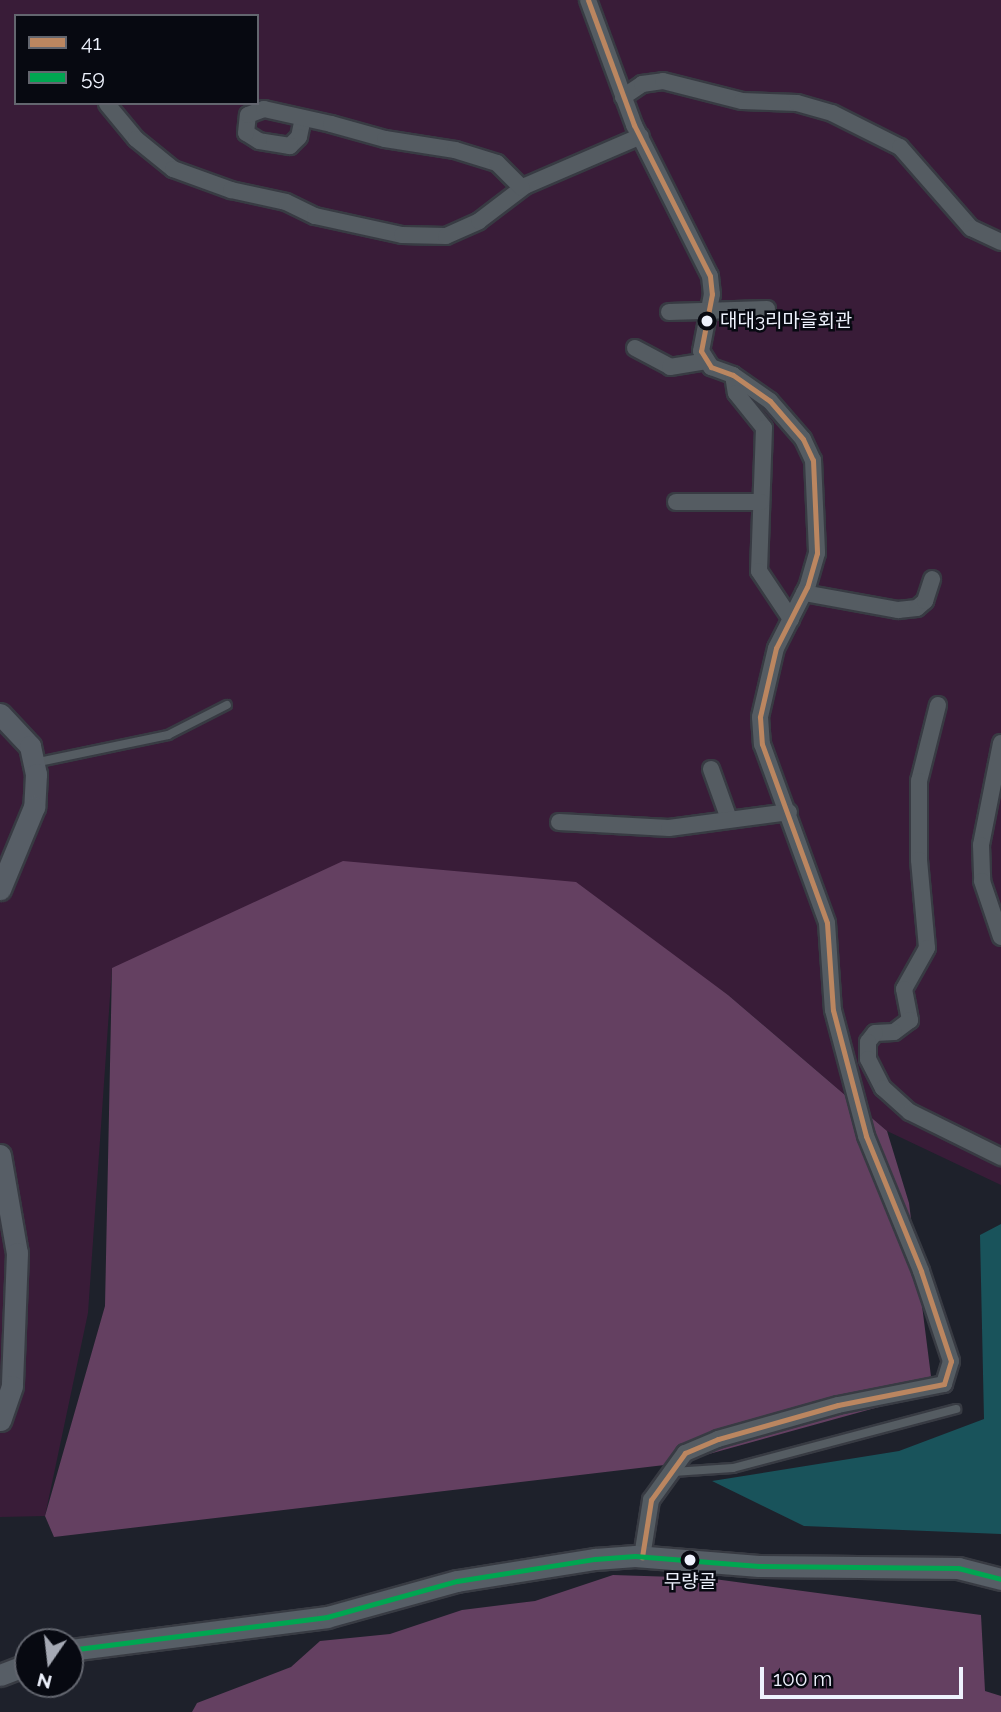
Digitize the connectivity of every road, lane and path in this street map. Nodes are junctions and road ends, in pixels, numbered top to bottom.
1 (588, 0) edge
2 (623, 97) junction
3 (108, 105) edge
4 (303, 118) dead end
5 (641, 136) junction
6 (522, 188) junction
7 (1001, 242) edge
8 (767, 309) dead end
9 (709, 310) junction
10 (669, 312) dead end
11 (635, 348) dead end
12 (707, 361) junction
13 (733, 374) junction
14 (676, 502) dead end
15 (761, 502) junction
16 (932, 579) dead end
17 (804, 593) junction
18 (791, 619) junction
19 (227, 705) dead end
20 (938, 705) dead end
21 (0, 714) edge
22 (1001, 743) edge
23 (34, 763) junction
24 (711, 769) dead end
25 (789, 812) junction
26 (729, 820) junction
27 (559, 822) dead end
28 (0, 890) edge
29 (1001, 937) edge
30 (883, 1088) junction
31 (856, 1099) junction
32 (0, 1155) edge
33 (1001, 1157) edge
34 (956, 1409) dead end
35 (0, 1420) edge
36 (669, 1473) junction
37 (642, 1557) junction
38 (1001, 1578) edge
39 (84, 1648) edge

1 - 2 street
2 - 5 street
2 - 7 street
3 - 6 street
4 - 6 street
5 - 6 street
5 - 9 street
8 - 9 street
9 - 10 street
9 - 12 street
11 - 12 street
12 - 13 street
13 - 15 street
13 - 17 street
14 - 15 street
15 - 18 street
16 - 17 street
17 - 18 street
18 - 25 street
19 - 23 lane
20 - 30 street
21 - 23 main road
22 - 29 street
23 - 28 main road
24 - 26 street
25 - 26 street
25 - 31 street
26 - 27 street
30 - 31 street
30 - 33 street
31 - 36 street
32 - 35 main road
34 - 36 lane
36 - 37 street
37 - 38 main road
37 - 39 main road

